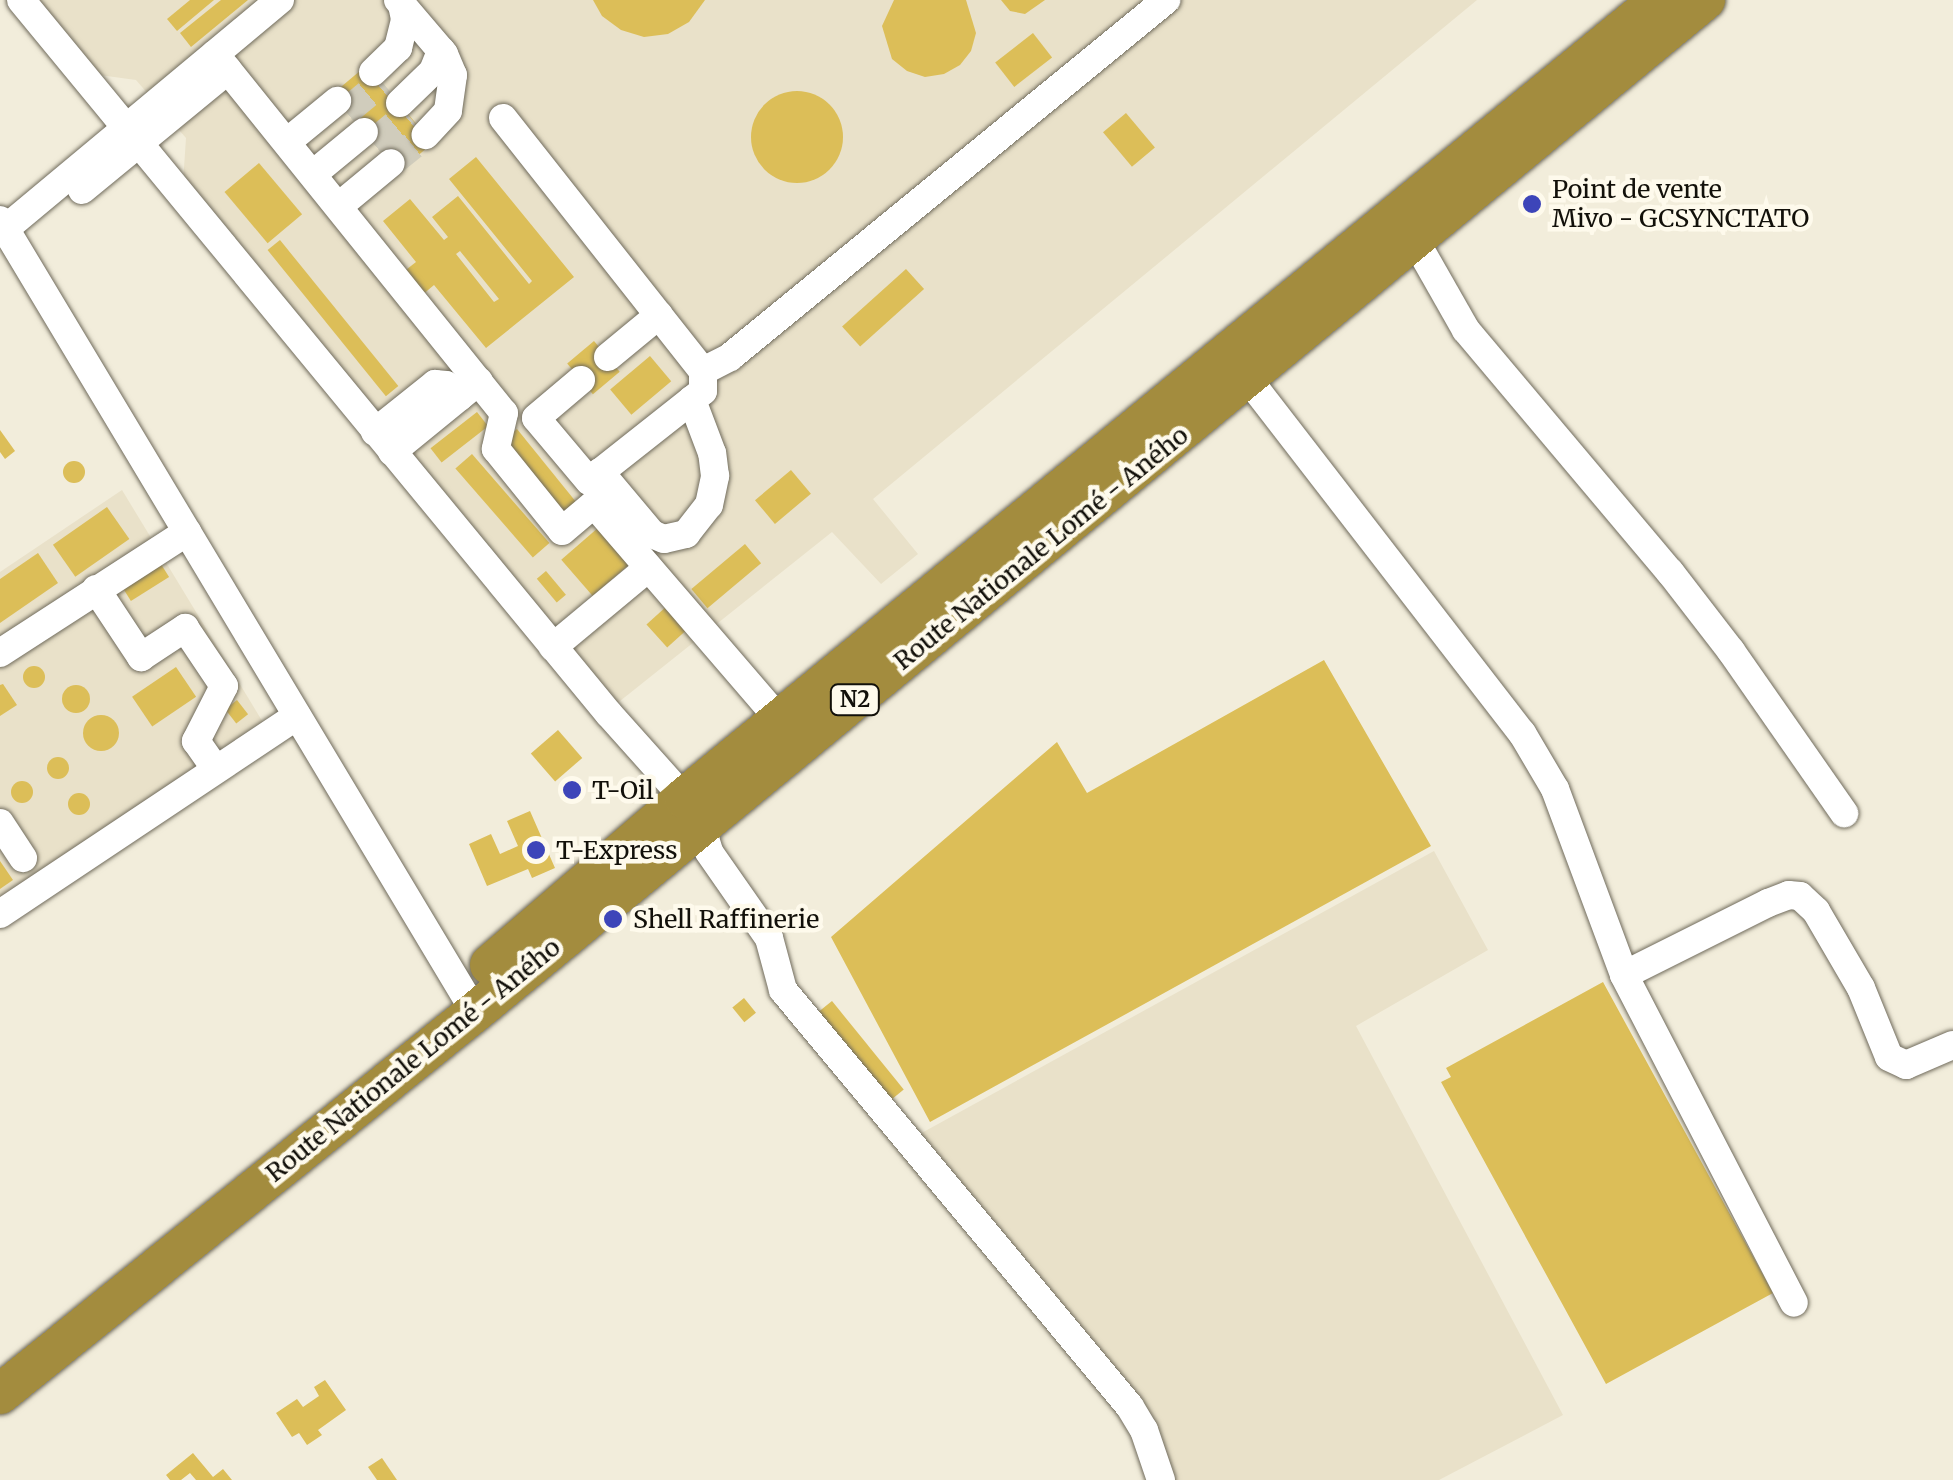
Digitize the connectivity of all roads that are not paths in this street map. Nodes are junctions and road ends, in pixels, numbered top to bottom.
1 (21, 0) edge
2 (280, 0) edge
3 (1164, 0) edge
4 (1659, 0) edge
5 (1705, 0) edge
6 (400, 2) edge
7 (440, 58) junction
8 (221, 62) junction
9 (399, 103) junction
10 (503, 118) dead end
11 (132, 136) junction
12 (313, 174) junction
13 (7, 231) edge
14 (1416, 242) junction
15 (659, 315) junction
16 (608, 358) dead end
17 (704, 371) junction
18 (1248, 379) junction
19 (581, 380) dead end
20 (469, 389) junction
21 (692, 400) junction
22 (384, 442) junction
23 (600, 472) junction
24 (187, 532) junction
25 (648, 568) junction
26 (96, 590) junction
27 (553, 647) junction
28 (0, 653) edge
29 (297, 716) junction
30 (780, 720) junction
31 (214, 768) junction
32 (692, 811) junction
33 (1844, 813) dead end
34 (0, 824) edge
35 (23, 858) dead end
36 (0, 914) edge
37 (1624, 975) junction
38 (469, 1000) junction
39 (1953, 1045) edge
40 (1794, 1304) dead end
41 (0, 1363) edge
42 (0, 1394) edge
43 (1161, 1480) edge

1 - 11 street
2 - 8 street
3 - 17 street
4 - 30 highway, Route Nationale Lomé - Aného / N2
5 - 14 highway, Route Nationale Lomé - Aného / N2
6 - 7 street
6 - 9 street
7 - 9 street
7 - 9 street
8 - 11 street
8 - 12 street
10 - 15 street
11 - 13 street
11 - 22 street
12 - 12 street
12 - 20 street
13 - 24 street
14 - 18 highway, Route Nationale Lomé - Aného / N2
14 - 33 street
15 - 16 street
15 - 17 street
17 - 21 street
18 - 32 highway, Route Nationale Lomé - Aného / N2
18 - 37 street
19 - 23 street
20 - 22 street
20 - 25 street
21 - 23 street
21 - 23 street
22 - 27 street
24 - 26 street
24 - 29 street
25 - 27 street
25 - 30 street
26 - 28 street
26 - 31 street
27 - 32 street
29 - 31 street
29 - 38 street
30 - 32 highway, Route Nationale Lomé - Aného / N2
31 - 36 street
32 - 38 highway, Route Nationale Lomé - Aného / N2
32 - 43 street
34 - 35 street
37 - 39 street
37 - 40 street
38 - 41 highway, Route Nationale Lomé - Aného / N2
38 - 42 highway, Route Nationale Lomé - Aného / N2

